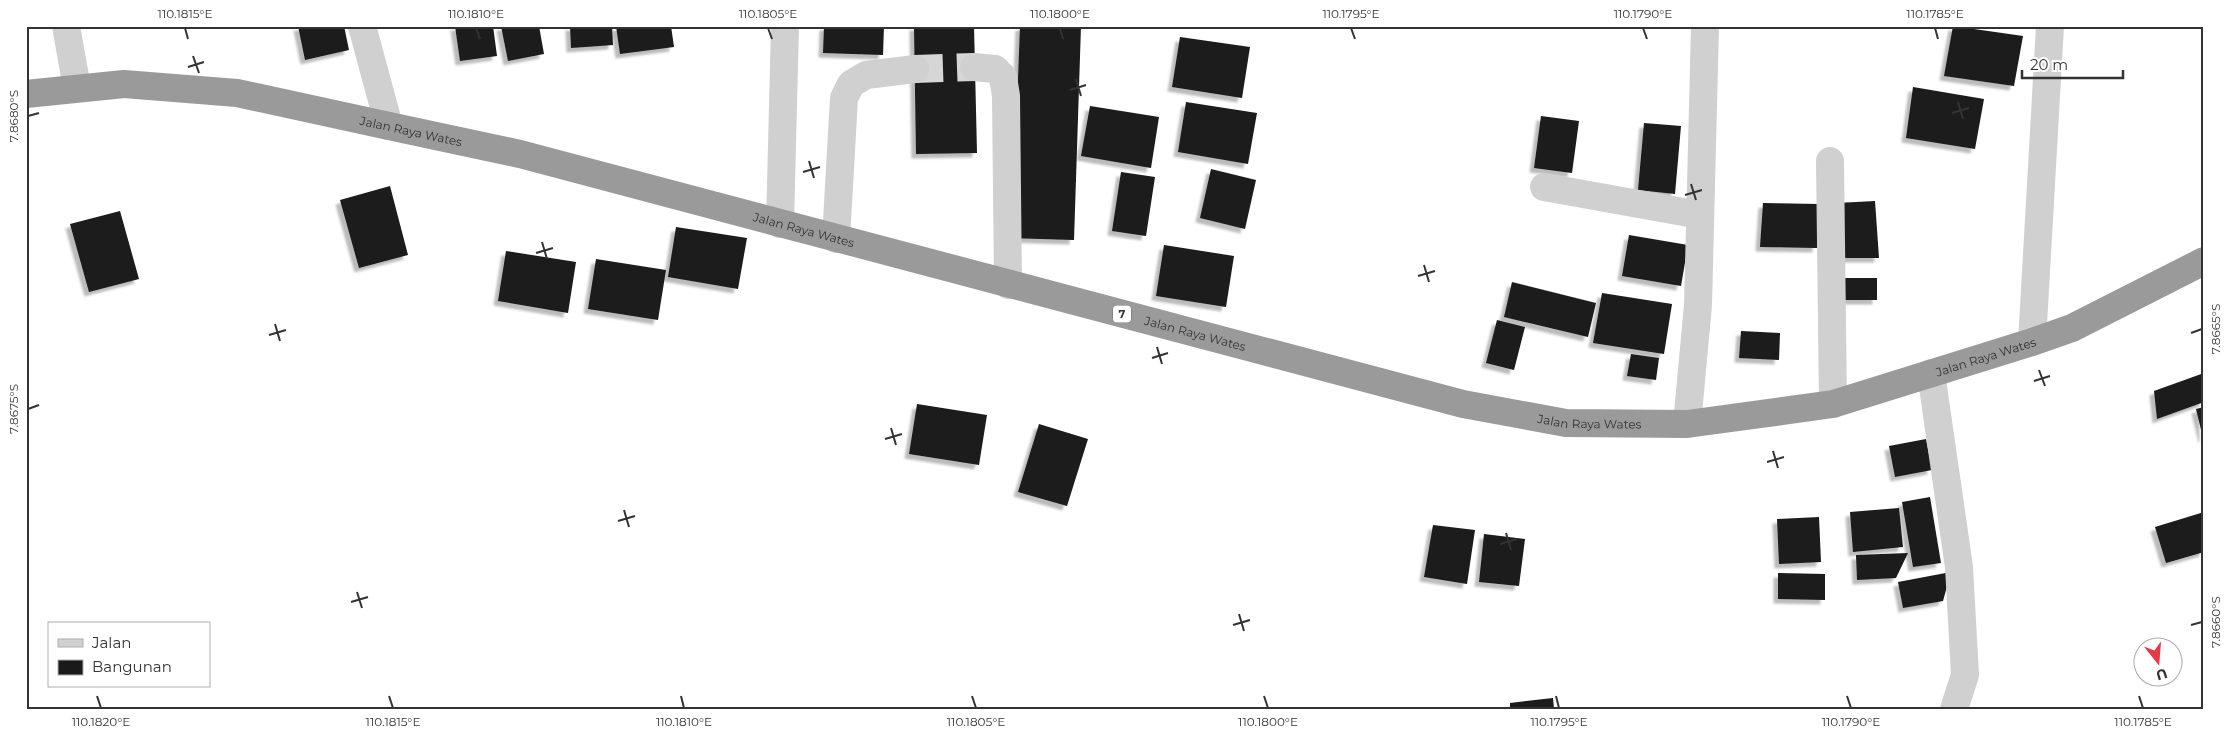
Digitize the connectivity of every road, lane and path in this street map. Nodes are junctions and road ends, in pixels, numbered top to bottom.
1 (66, 26) edge
2 (362, 26) edge
3 (785, 26) edge
4 (1705, 26) edge
5 (2050, 26) edge
6 (974, 67) tunnel mouth
7 (915, 69) tunnel mouth
8 (77, 88) junction
9 (26, 94) edge
10 (389, 126) junction
11 (1830, 161) dead end
12 (1544, 187) dead end
13 (1700, 215) junction
14 (780, 224) junction
15 (836, 240) junction
16 (2204, 261) edge
17 (1008, 285) junction
18 (2032, 342) junction
19 (1931, 373) junction
20 (1833, 404) junction
21 (1687, 424) junction
22 (1954, 709) edge

1 - 8 street
2 - 10 street
3 - 14 street
4 - 13 street
5 - 18 street
6 - 17 street
7 - 15 street
8 - 9 highway, Jalan Raya Wates / 7
8 - 10 highway, Jalan Raya Wates / 7
10 - 14 highway, Jalan Raya Wates / 7
11 - 20 street
12 - 13 street
13 - 21 street
14 - 15 highway, Jalan Raya Wates / 7
15 - 17 highway, Jalan Raya Wates / 7
16 - 18 highway, Jalan Raya Wates / 7
17 - 21 highway, Jalan Raya Wates / 7
18 - 19 highway, Jalan Raya Wates / 7
19 - 20 highway, Jalan Raya Wates / 7
19 - 22 street
20 - 21 highway, Jalan Raya Wates / 7

